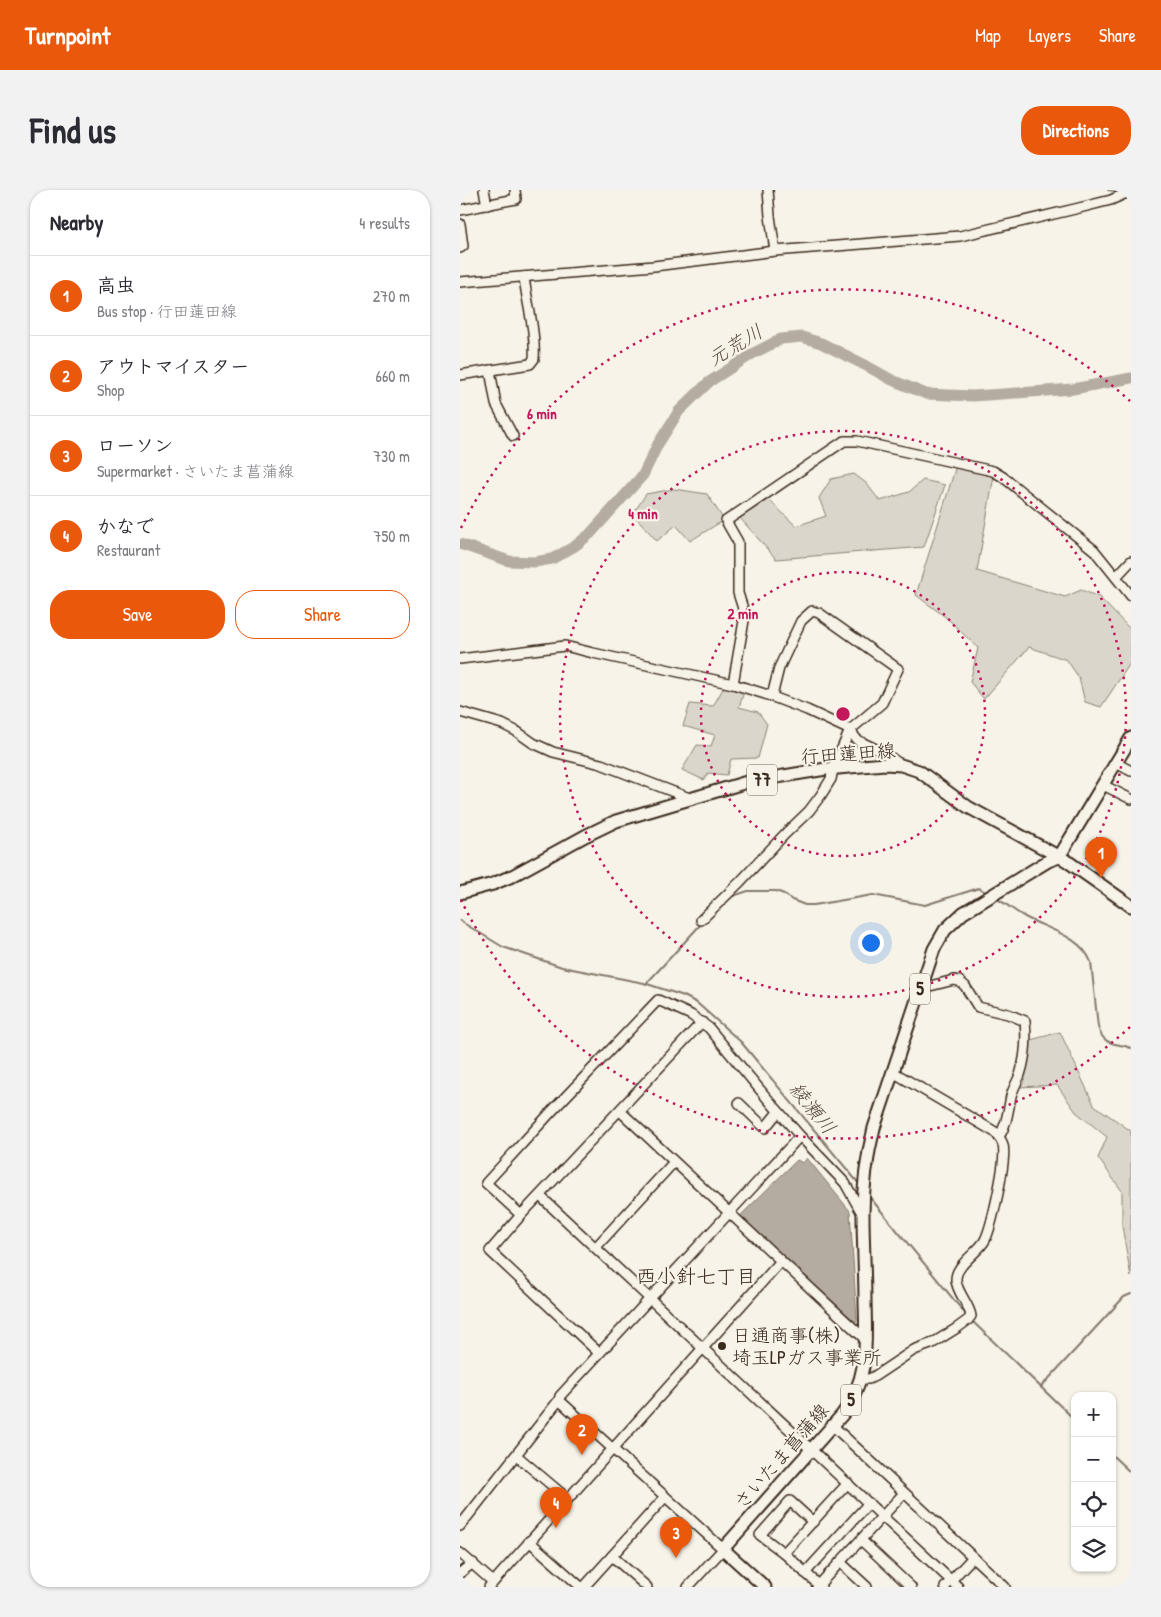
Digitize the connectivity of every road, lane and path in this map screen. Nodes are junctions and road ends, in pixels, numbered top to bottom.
1 (484, 190) edge
2 (515, 190) edge
3 (768, 190) edge
4 (1131, 191) edge
5 (487, 205) junction
6 (460, 210) edge
7 (460, 224) edge
8 (460, 248) edge
9 (775, 251) junction
10 (524, 277) junction
11 (460, 282) edge
12 (490, 370) junction
13 (460, 375) edge
14 (513, 436) dead end
15 (1131, 562) edge
16 (1116, 577) junction
17 (1131, 596) edge
18 (460, 659) edge
19 (733, 684) junction
20 (772, 696) junction
21 (460, 712) edge
22 (850, 730) junction
23 (1131, 738) edge
24 (1116, 763) junction
25 (901, 765) junction
26 (833, 769) junction
27 (1131, 771) edge
28 (1103, 785) junction
29 (693, 799) junction
30 (1131, 799) edge
31 (1059, 857) junction
32 (460, 893) edge
33 (1131, 906) edge
34 (701, 920) dead end
35 (922, 984) junction
36 (702, 1022) junction
37 (892, 1072) junction
38 (739, 1103) dead end
39 (620, 1111) junction
40 (778, 1112) junction
41 (800, 1136) junction
42 (999, 1137) junction
43 (674, 1162) junction
44 (540, 1196) junction
45 (863, 1211) junction
46 (729, 1213) junction
47 (522, 1215) junction
48 (596, 1247) junction
49 (781, 1261) junction
50 (650, 1299) junction
51 (866, 1340) junction
52 (703, 1348) junction
53 (599, 1353) junction
54 (861, 1379) junction
55 (559, 1400) junction
56 (832, 1425) junction
57 (613, 1448) junction
58 (811, 1449) junction
59 (517, 1456) junction
60 (848, 1483) junction
61 (904, 1493) junction
62 (665, 1497) junction
63 (568, 1499) junction
64 (868, 1503) junction
65 (883, 1516) junction
66 (813, 1522) junction
67 (460, 1526) edge
68 (861, 1540) junction
69 (529, 1541) junction
70 (723, 1549) junction
71 (460, 1553) edge
72 (784, 1553) junction
73 (612, 1556) junction
74 (973, 1557) junction
75 (840, 1562) junction
76 (472, 1563) junction
77 (805, 1572) junction
78 (460, 1573) edge
79 (491, 1584) edge
80 (951, 1585) edge
81 (819, 1586) edge
82 (583, 1587) edge
83 (647, 1587) edge
84 (688, 1587) edge
85 (765, 1587) edge
86 (867, 1587) edge
87 (911, 1587) edge
88 (1005, 1587) edge

1 - 5 street
2 - 5 street
3 - 9 street
4 - 9 street
5 - 6 street
7 - 8 street
9 - 10 street
10 - 11 street
10 - 12 street
12 - 13 street
12 - 14 street
15 - 16 street
16 - 17 street
16 - 19 street
18 - 19 street
19 - 20 street
20 - 22 street
20 - 22 street
21 - 29 street
22 - 25 street
22 - 26 street
23 - 24 main road
24 - 27 street
24 - 28 main road
25 - 26 main road, 行田蓮田線 / 77
25 - 31 main road, 行田蓮田線 / 77
26 - 29 main road, 行田蓮田線 / 77
26 - 34 street
28 - 30 street
28 - 31 main road
29 - 32 main road, 行田蓮田線 / 77
31 - 33 main road, 行田蓮田線 / 77
31 - 35 main road, 5
35 - 37 main road, 5
35 - 42 street
36 - 39 street
36 - 40 street
36 - 47 street
37 - 42 street
37 - 45 main road, 5
38 - 40 street
39 - 43 street
39 - 44 street
40 - 41 street
41 - 45 street
41 - 46 street
42 - 54 street
43 - 46 street
43 - 48 street
44 - 47 street
44 - 48 street
45 - 51 main road, さいたま菖蒲線 / 5
46 - 49 street
46 - 50 street
47 - 53 street
48 - 50 street
49 - 51 street
49 - 52 street
50 - 52 street
50 - 53 street
51 - 54 main road, さいたま菖蒲線 / 5
52 - 57 street
52 - 58 street
53 - 55 street
54 - 56 main road, さいたま菖蒲線 / 5
55 - 57 street
55 - 59 street
56 - 58 main road, さいたま菖蒲線 / 5
56 - 61 street
57 - 62 street
57 - 63 street
58 - 60 street
58 - 70 main road, さいたま菖蒲線 / 5
59 - 63 street
59 - 67 street
60 - 64 street
60 - 66 street
61 - 65 street
61 - 74 street
62 - 70 street
62 - 73 street
63 - 69 street
64 - 65 street
64 - 77 street
65 - 68 street
65 - 80 street
66 - 72 street
66 - 72 street
68 - 75 street
68 - 87 street
69 - 79 street
69 - 82 street
70 - 84 street
70 - 85 main road
71 - 76 street
72 - 77 street
73 - 82 street
73 - 83 street
74 - 80 street
74 - 88 street
75 - 81 street
75 - 86 street
76 - 78 street
76 - 79 street
77 - 81 street

